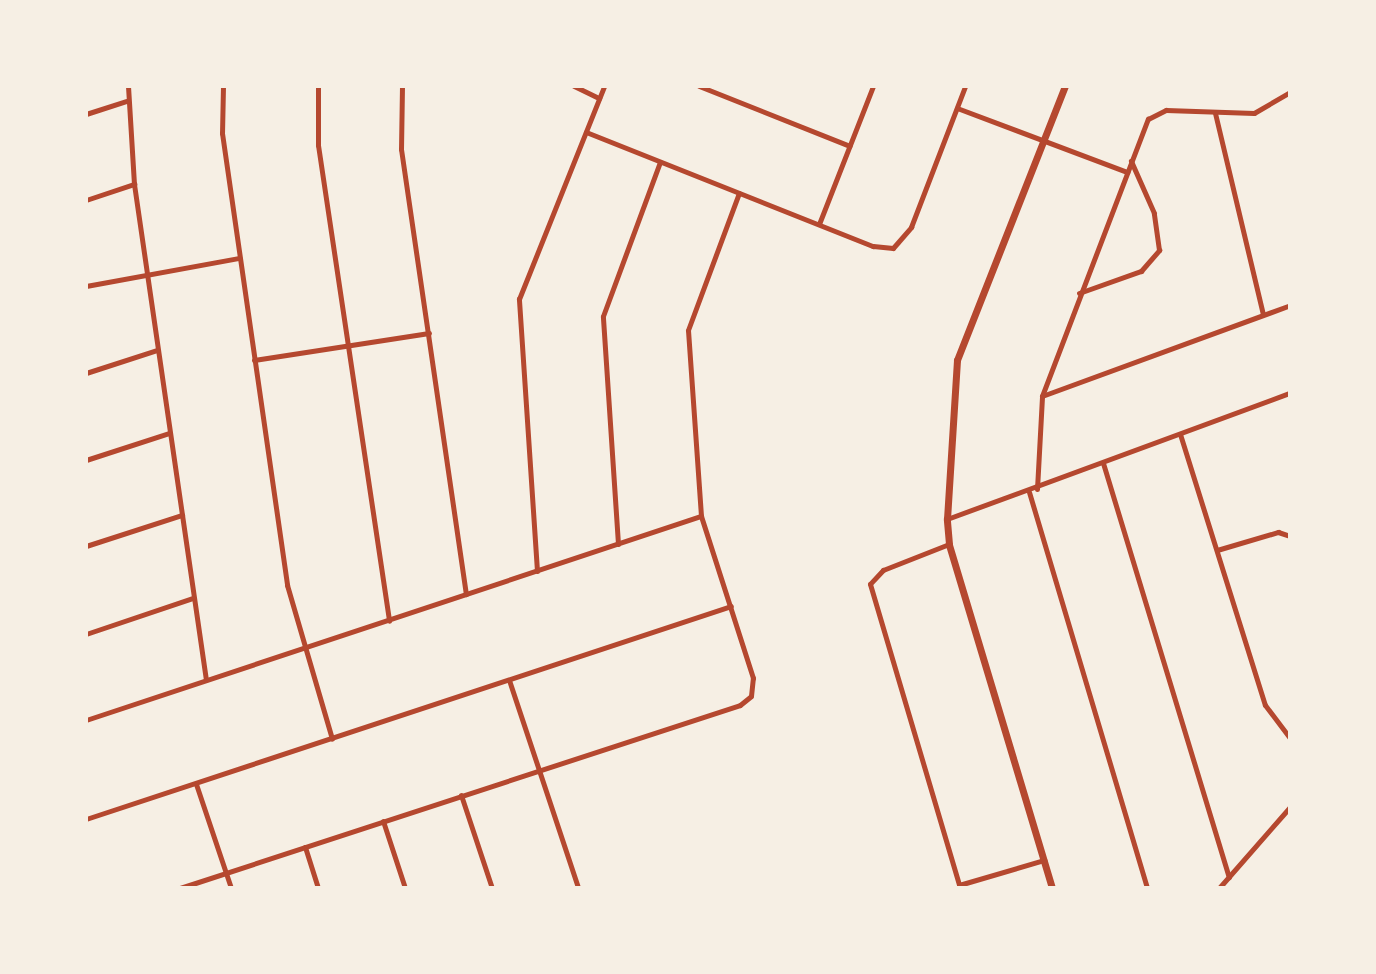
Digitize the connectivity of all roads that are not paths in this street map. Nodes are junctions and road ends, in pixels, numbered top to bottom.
1 (128, 86) edge
2 (223, 86) edge
3 (317, 86) edge
4 (402, 86) edge
5 (574, 86) edge
6 (604, 86) edge
7 (699, 86) edge
8 (873, 86) edge
9 (965, 86) edge
10 (1065, 86) edge
11 (1290, 92) edge
12 (599, 98) junction
13 (126, 101) junction
14 (957, 108) junction
15 (1215, 113) junction
16 (86, 114) edge
17 (586, 132) junction
18 (1044, 140) junction
19 (850, 146) junction
20 (1131, 161) junction
21 (660, 162) junction
22 (1127, 172) junction
23 (134, 184) junction
24 (739, 193) junction
25 (86, 200) edge
26 (819, 224) junction
27 (239, 258) junction
28 (146, 271) junction
29 (86, 286) edge
30 (1079, 293) junction
31 (1290, 305) edge
32 (1264, 314) junction
33 (429, 333) junction
34 (346, 346) junction
35 (157, 349) junction
36 (254, 360) junction
37 (86, 373) edge
38 (1290, 393) edge
39 (1042, 396) junction
40 (169, 433) junction
41 (1181, 434) junction
42 (86, 460) edge
43 (1103, 463) junction
44 (1037, 489) junction
45 (1028, 492) junction
46 (181, 515) junction
47 (701, 516) junction
48 (947, 519) junction
49 (1290, 536) edge
50 (618, 544) junction
51 (949, 544) junction
52 (86, 546) edge
53 (1217, 550) junction
54 (537, 571) junction
55 (466, 594) junction
56 (193, 598) junction
57 (731, 606) junction
58 (389, 621) junction
59 (86, 634) edge
60 (301, 649) junction
61 (206, 680) junction
62 (509, 680) junction
63 (86, 720) edge
64 (1290, 738) edge
65 (332, 739) junction
66 (539, 770) junction
67 (196, 783) junction
68 (461, 795) junction
69 (1290, 807) edge
70 (86, 819) edge
71 (383, 821) junction
72 (305, 847) junction
73 (1044, 860) junction
74 (226, 873) junction
75 (1229, 877) junction
76 (959, 887) edge
77 (180, 888) edge
78 (231, 888) edge
79 (318, 888) edge
80 (405, 888) edge
81 (492, 888) edge
82 (578, 888) edge
83 (1052, 888) edge
84 (1147, 888) edge
85 (1219, 888) edge

1 - 13 street
2 - 27 street
3 - 34 street
4 - 33 street
5 - 12 street
6 - 12 street
7 - 19 street
8 - 19 street
9 - 14 street
10 - 18 street
11 - 15 street
12 - 17 street
13 - 16 street
13 - 23 street
14 - 18 street
14 - 26 street
15 - 20 street
15 - 32 street
17 - 21 street
17 - 54 street
18 - 22 street
18 - 48 street
19 - 26 street
20 - 22 street
20 - 30 street
21 - 24 street
21 - 50 street
22 - 30 street
23 - 25 street
23 - 28 street
24 - 26 street
24 - 47 street
27 - 28 street
27 - 36 street
28 - 29 street
28 - 35 street
30 - 39 street
31 - 32 street
32 - 39 street
33 - 34 street
33 - 55 street
34 - 36 street
34 - 58 street
35 - 37 street
35 - 40 street
36 - 60 street
38 - 41 street
39 - 44 street
40 - 42 street
40 - 46 street
41 - 43 street
41 - 53 street
43 - 44 street
43 - 75 street
44 - 45 street
45 - 48 street
45 - 84 street
46 - 52 street
46 - 56 street
47 - 50 street
47 - 57 street
48 - 51 street
49 - 53 street
50 - 54 street
51 - 73 street
51 - 76 street
53 - 64 street
54 - 55 street
55 - 58 street
56 - 59 street
56 - 61 street
57 - 62 street
57 - 66 street
58 - 60 street
60 - 61 street
60 - 65 street
61 - 63 street
62 - 65 street
62 - 66 street
65 - 67 street
66 - 68 street
66 - 82 street
67 - 70 street
67 - 74 street
68 - 71 street
68 - 81 street
69 - 75 street
71 - 72 street
71 - 80 street
72 - 74 street
72 - 79 street
73 - 76 street
73 - 83 street
74 - 77 street
74 - 78 street
75 - 85 street

